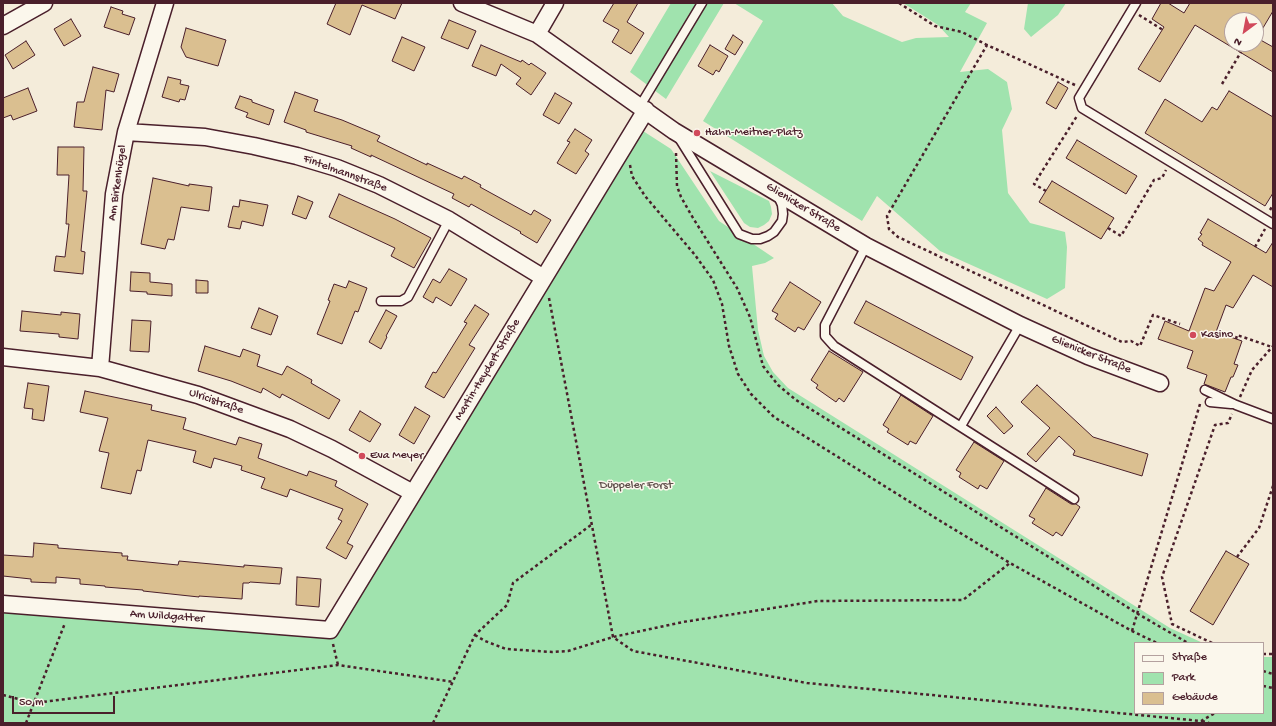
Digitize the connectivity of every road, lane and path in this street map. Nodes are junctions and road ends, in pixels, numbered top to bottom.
1 (44, 3) edge
2 (165, 3) edge
3 (462, 3) edge
4 (555, 3) edge
5 (702, 3) edge
6 (899, 3) edge
7 (1136, 3) edge
8 (1132, 11) junction
9 (3, 26) edge
10 (1162, 30) dead end
11 (536, 34) junction
12 (987, 45) junction
13 (1241, 52) dead end
14 (1222, 84) dead end
15 (1085, 89) junction
16 (643, 108) junction
17 (1082, 108) junction
18 (674, 131) junction
19 (126, 132) junction
20 (1171, 162) junction
21 (632, 176) dead end
22 (774, 191) junction
23 (1046, 191) dead end
24 (449, 220) junction
25 (1271, 223) edge
26 (1108, 228) dead end
27 (866, 246) junction
28 (1255, 247) dead end
29 (544, 278) junction
30 (381, 301) dead end
31 (554, 319) dead end
32 (1180, 324) dead end
33 (1020, 325) junction
34 (1236, 339) dead end
35 (1272, 346) edge
36 (3, 358) edge
37 (100, 368) junction
38 (1160, 383) dead end
39 (1205, 390) dead end
40 (1201, 400) dead end
41 (1210, 402) dead end
42 (1236, 405) junction
43 (1273, 418) edge
44 (961, 426) junction
45 (1273, 486) edge
46 (413, 493) junction
47 (1074, 499) dead end
48 (592, 524) junction
49 (1237, 557) dead end
50 (1010, 563) junction
51 (3, 604) edge
52 (70, 610) junction
53 (1138, 614) junction
54 (330, 630) junction
55 (1132, 631) junction
56 (476, 635) junction
57 (613, 637) junction
58 (1155, 642) edge
59 (1186, 642) edge
60 (1210, 642) edge
61 (338, 665) junction
62 (454, 682) junction
63 (3, 695) edge
64 (34, 703) junction
65 (1213, 714) edge
66 (1201, 721) junction
67 (26, 723) edge
68 (434, 723) edge
69 (1209, 723) edge

1 - 9 street
2 - 19 street, Am Birkenhügel
3 - 11 street, Glienicker Straße
4 - 11 street
5 - 16 lane
6 - 12 path
7 - 8 lane
8 - 10 path
8 - 15 lane
11 - 16 street, Glienicker Straße
12 - 15 path
12 - 32 path
13 - 14 path
15 - 17 lane
16 - 18 street, Glienicker Straße
16 - 29 street, Martin-Heydert-Straße
17 - 20 lane
17 - 23 path
18 - 22 street, Glienicker Straße
18 - 22 lane
18 - 53 path
19 - 24 street, Fintelmannstraße
19 - 37 street, Am Birkenhügel
20 - 25 lane
20 - 26 path
21 - 50 path
22 - 27 street, Glienicker Straße
24 - 29 street, Fintelmannstraße
24 - 30 lane
25 - 28 path
27 - 33 street, Glienicker Straße
27 - 44 lane
29 - 46 street, Martin-Heydert-Straße
31 - 48 path
33 - 38 street, Glienicker Straße
33 - 44 lane
34 - 35 path
35 - 42 path
36 - 37 street, Ulricistraße
37 - 46 street, Ulricistraße
39 - 42 lane
40 - 53 path
41 - 42 lane
42 - 43 lane
42 - 60 path
44 - 47 lane
45 - 49 path
46 - 54 street, Martin-Heydert-Straße
48 - 56 path
48 - 57 path
50 - 55 path
50 - 57 path
51 - 52 street, Am Wildgatter
52 - 54 street, Am Wildgatter
52 - 64 path
53 - 55 path
53 - 59 path
54 - 61 path
55 - 58 path
56 - 57 path
56 - 62 path
57 - 66 path
61 - 62 path
61 - 64 path
62 - 68 path
63 - 64 path
64 - 67 path
65 - 66 path
66 - 69 path

